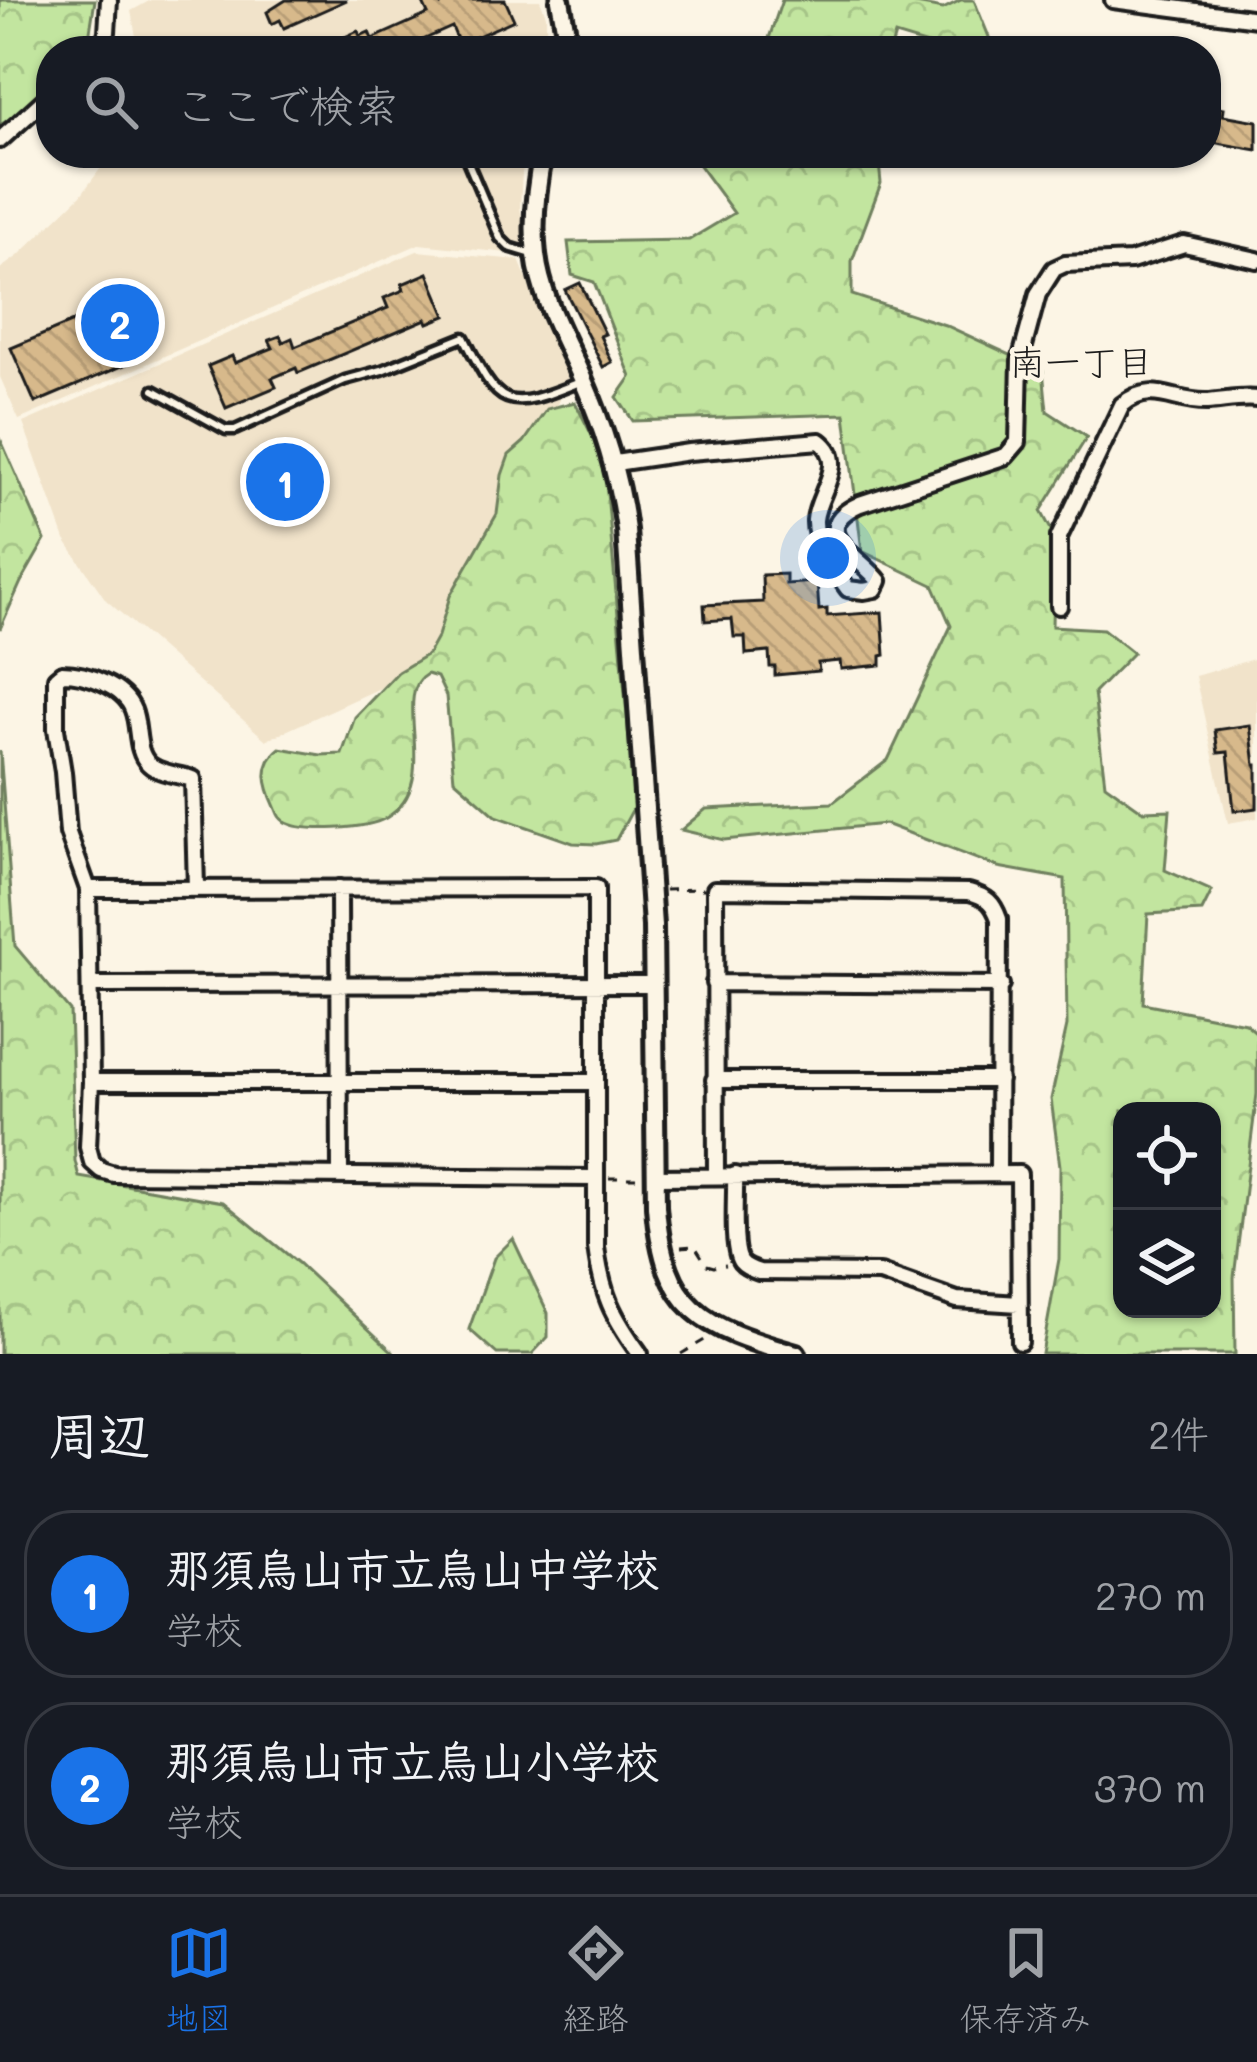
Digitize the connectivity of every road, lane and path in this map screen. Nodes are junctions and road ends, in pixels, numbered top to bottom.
1 (109, 0) edge
2 (560, 0) edge
3 (1113, 0) edge
4 (1257, 20) edge
5 (105, 36) edge
6 (565, 36) edge
7 (36, 108) edge
8 (0, 140) edge
9 (470, 168) edge
10 (541, 168) edge
11 (536, 255) junction
12 (1257, 260) edge
13 (584, 381) junction
14 (154, 390) dead end
15 (1257, 399) edge
16 (615, 464) junction
17 (1059, 606) dead end
18 (196, 888) junction
19 (339, 888) junction
20 (88, 889) junction
21 (715, 889) junction
22 (652, 890) junction
23 (714, 982) junction
24 (596, 984) junction
25 (654, 984) junction
26 (90, 985) junction
27 (340, 985) junction
28 (1000, 985) junction
29 (714, 1080) junction
30 (999, 1080) junction
31 (91, 1082) junction
32 (340, 1082) junction
33 (596, 1082) junction
34 (998, 1173) junction
35 (340, 1175) junction
36 (716, 1175) junction
37 (735, 1175) junction
38 (656, 1177) junction
39 (595, 1178) junction
40 (661, 1250) junction
41 (740, 1261) junction
42 (1019, 1304) junction
43 (720, 1330) junction
44 (1020, 1342) dead end
45 (640, 1354) edge
46 (680, 1354) edge
47 (796, 1354) edge

1 - 5 street
2 - 6 street
3 - 4 street
7 - 8 street
9 - 11 lane
10 - 11 street
11 - 13 street
12 - 16 street
13 - 14 lane
13 - 16 street
15 - 17 street
16 - 22 street
18 - 19 street
18 - 20 street
18 - 20 street
19 - 24 street
19 - 27 street
20 - 26 street
21 - 22 path
21 - 23 street
21 - 28 street
22 - 25 street
23 - 28 street
23 - 29 street
24 - 25 street
24 - 27 street
24 - 33 street
25 - 38 street
26 - 27 street
26 - 31 street
27 - 32 street
28 - 30 street
29 - 30 street
29 - 36 street
30 - 34 street
31 - 32 street
31 - 35 street
32 - 33 street
32 - 35 street
33 - 39 street
34 - 37 street
34 - 42 street
35 - 39 street
36 - 37 street
36 - 38 street
37 - 41 street
38 - 39 path
38 - 40 street
39 - 45 street
40 - 41 path
40 - 43 street
41 - 42 street
42 - 44 street
43 - 46 path
43 - 47 street

